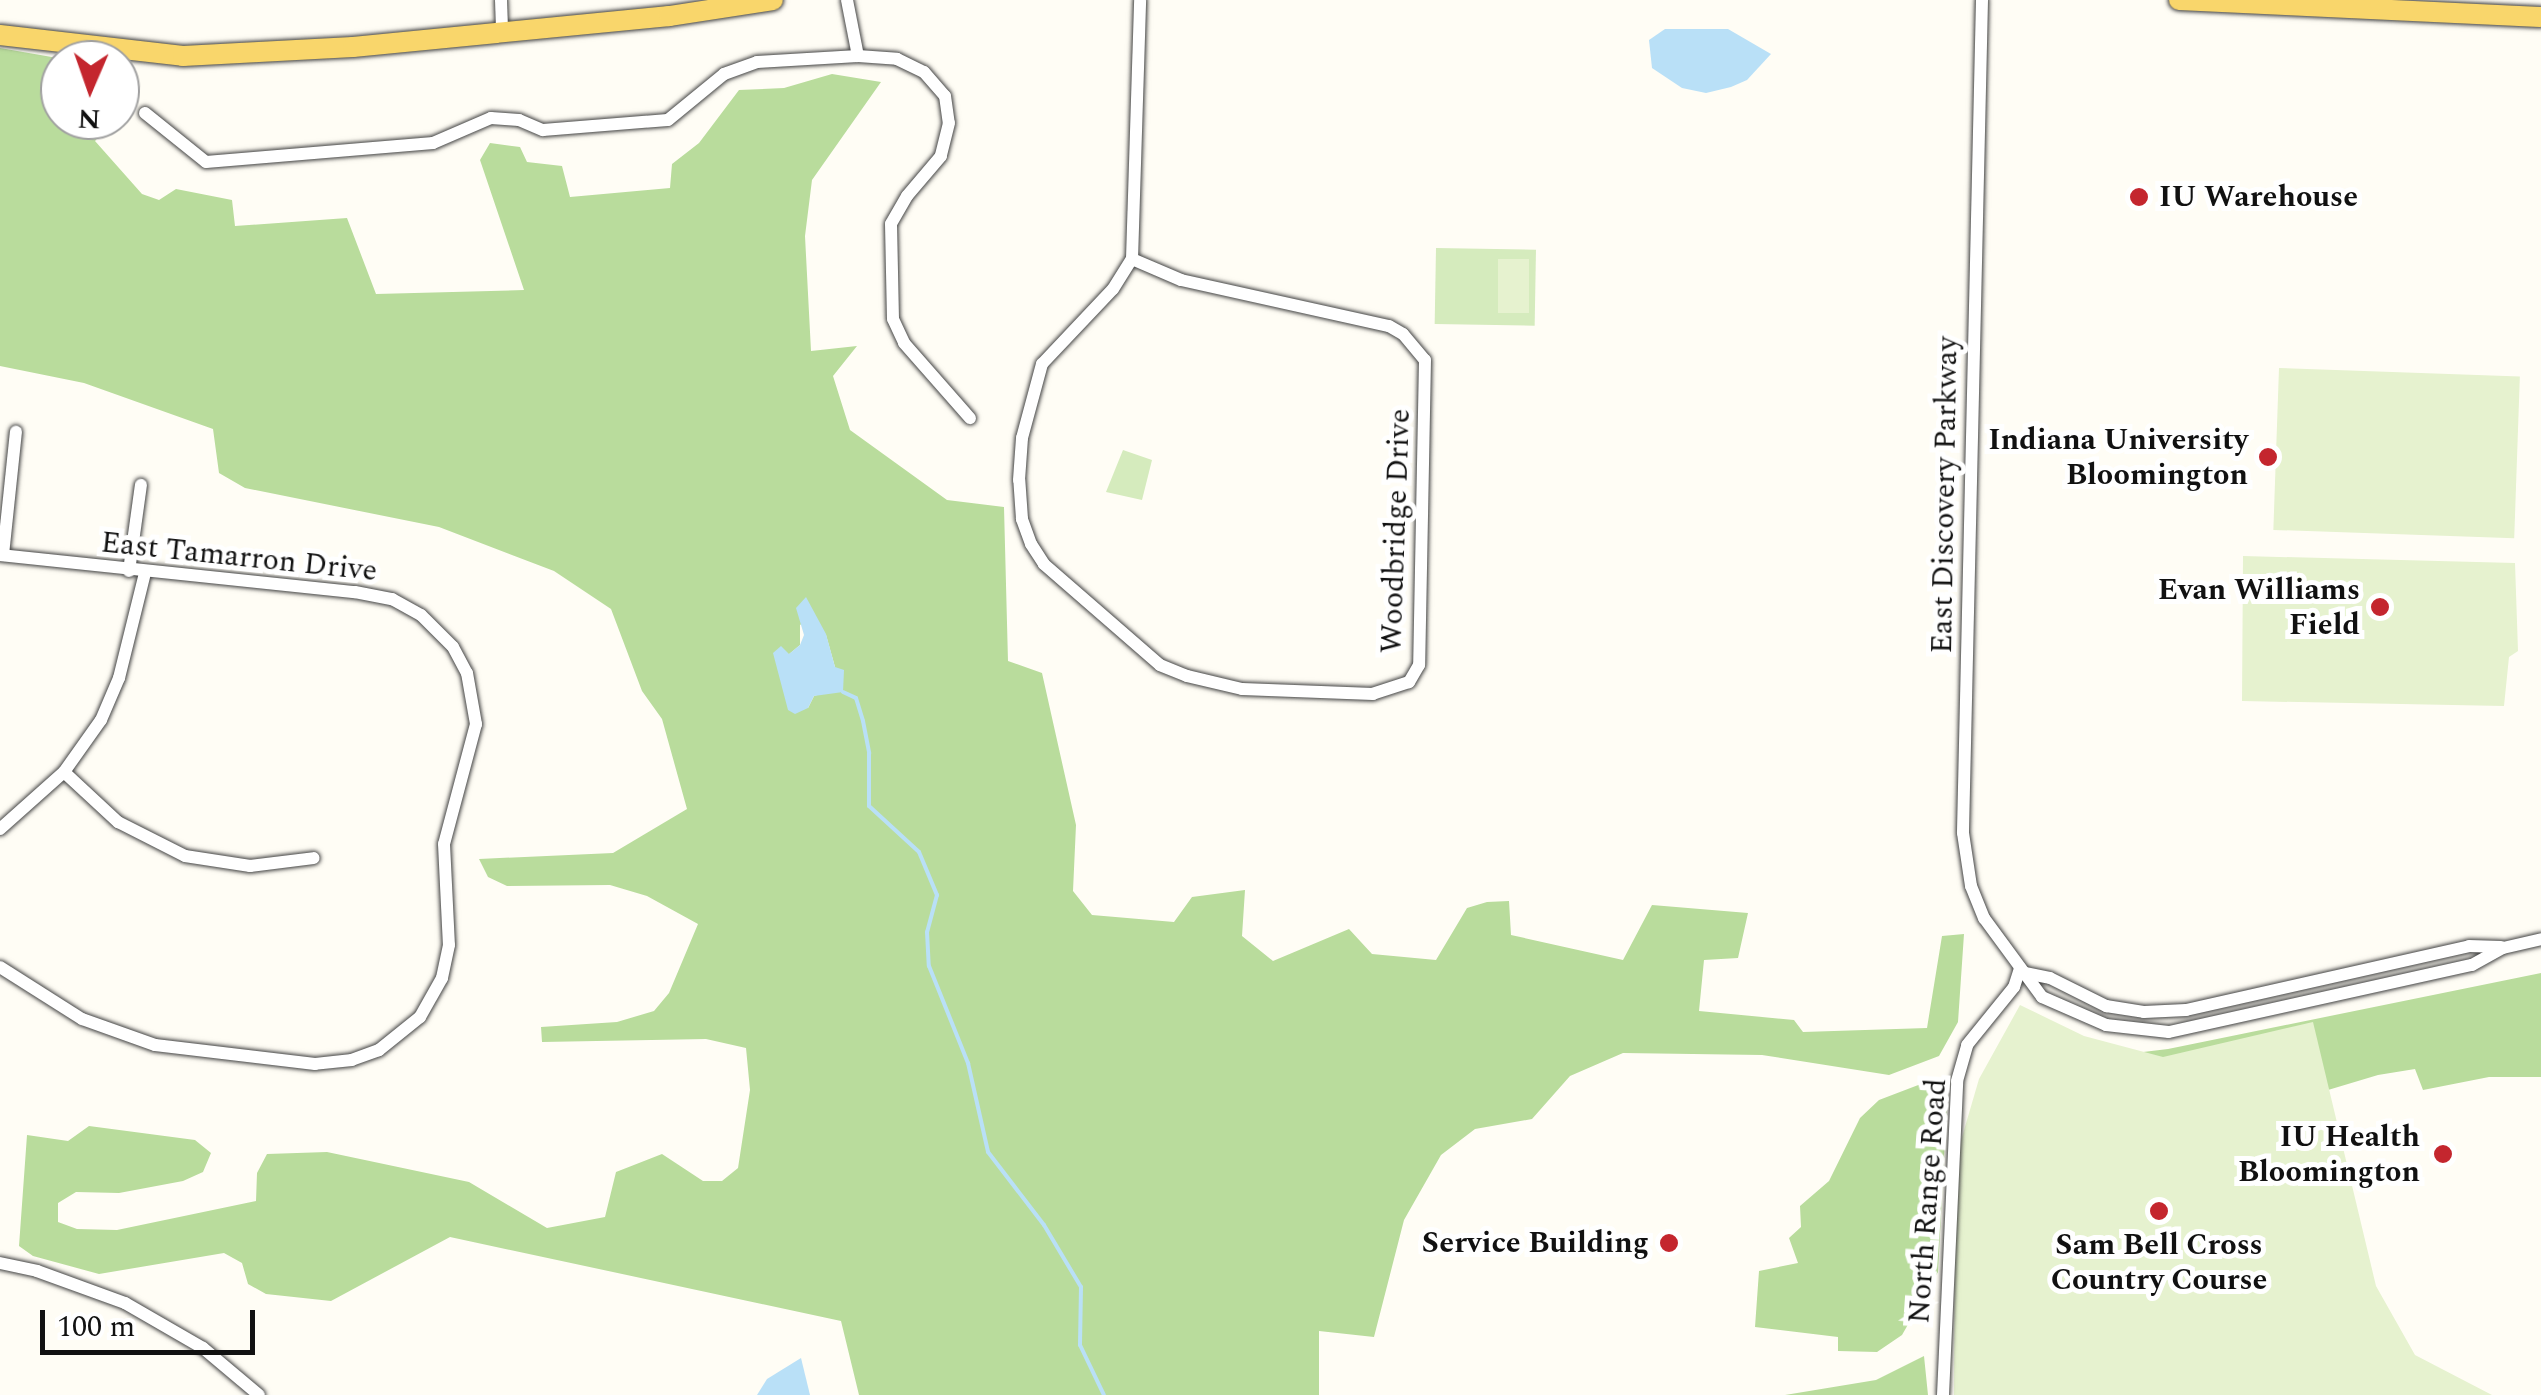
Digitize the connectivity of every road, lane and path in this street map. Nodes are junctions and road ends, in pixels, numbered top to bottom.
1 (501, 0) edge
2 (773, 0) edge
3 (847, 0) edge
4 (1140, 0) edge
5 (1982, 0) edge
6 (2179, 0) edge
7 (2541, 16) edge
8 (502, 32) junction
9 (0, 35) edge
10 (858, 56) junction
11 (145, 113) dead end
12 (1132, 259) junction
13 (970, 418) dead end
14 (16, 432) dead end
15 (141, 484) dead end
16 (2, 555) edge
17 (129, 571) junction
18 (145, 573) junction
19 (64, 772) junction
20 (0, 829) edge
21 (314, 858) dead end
22 (2541, 938) edge
23 (2503, 948) junction
24 (0, 967) edge
25 (2022, 971) junction
26 (0, 1263) edge
27 (259, 1395) edge
28 (1943, 1395) edge

1 - 8 street
2 - 8 main road
3 - 10 street
4 - 12 street
5 - 25 street, East Discovery Parkway
6 - 7 main road
8 - 9 main road
10 - 11 street
10 - 13 street
12 - 12 street, Woodbridge Drive
14 - 16 street
15 - 17 street
16 - 17 street, East Tamarron Drive
17 - 18 street, East Tamarron Drive
18 - 19 street
18 - 24 street, East Tamarron Drive
19 - 20 street
19 - 21 street
22 - 23 street, East Discovery Parkway
23 - 25 street, East Discovery Parkway
23 - 25 street, East Discovery Parkway
25 - 28 street, North Range Road
26 - 27 street

